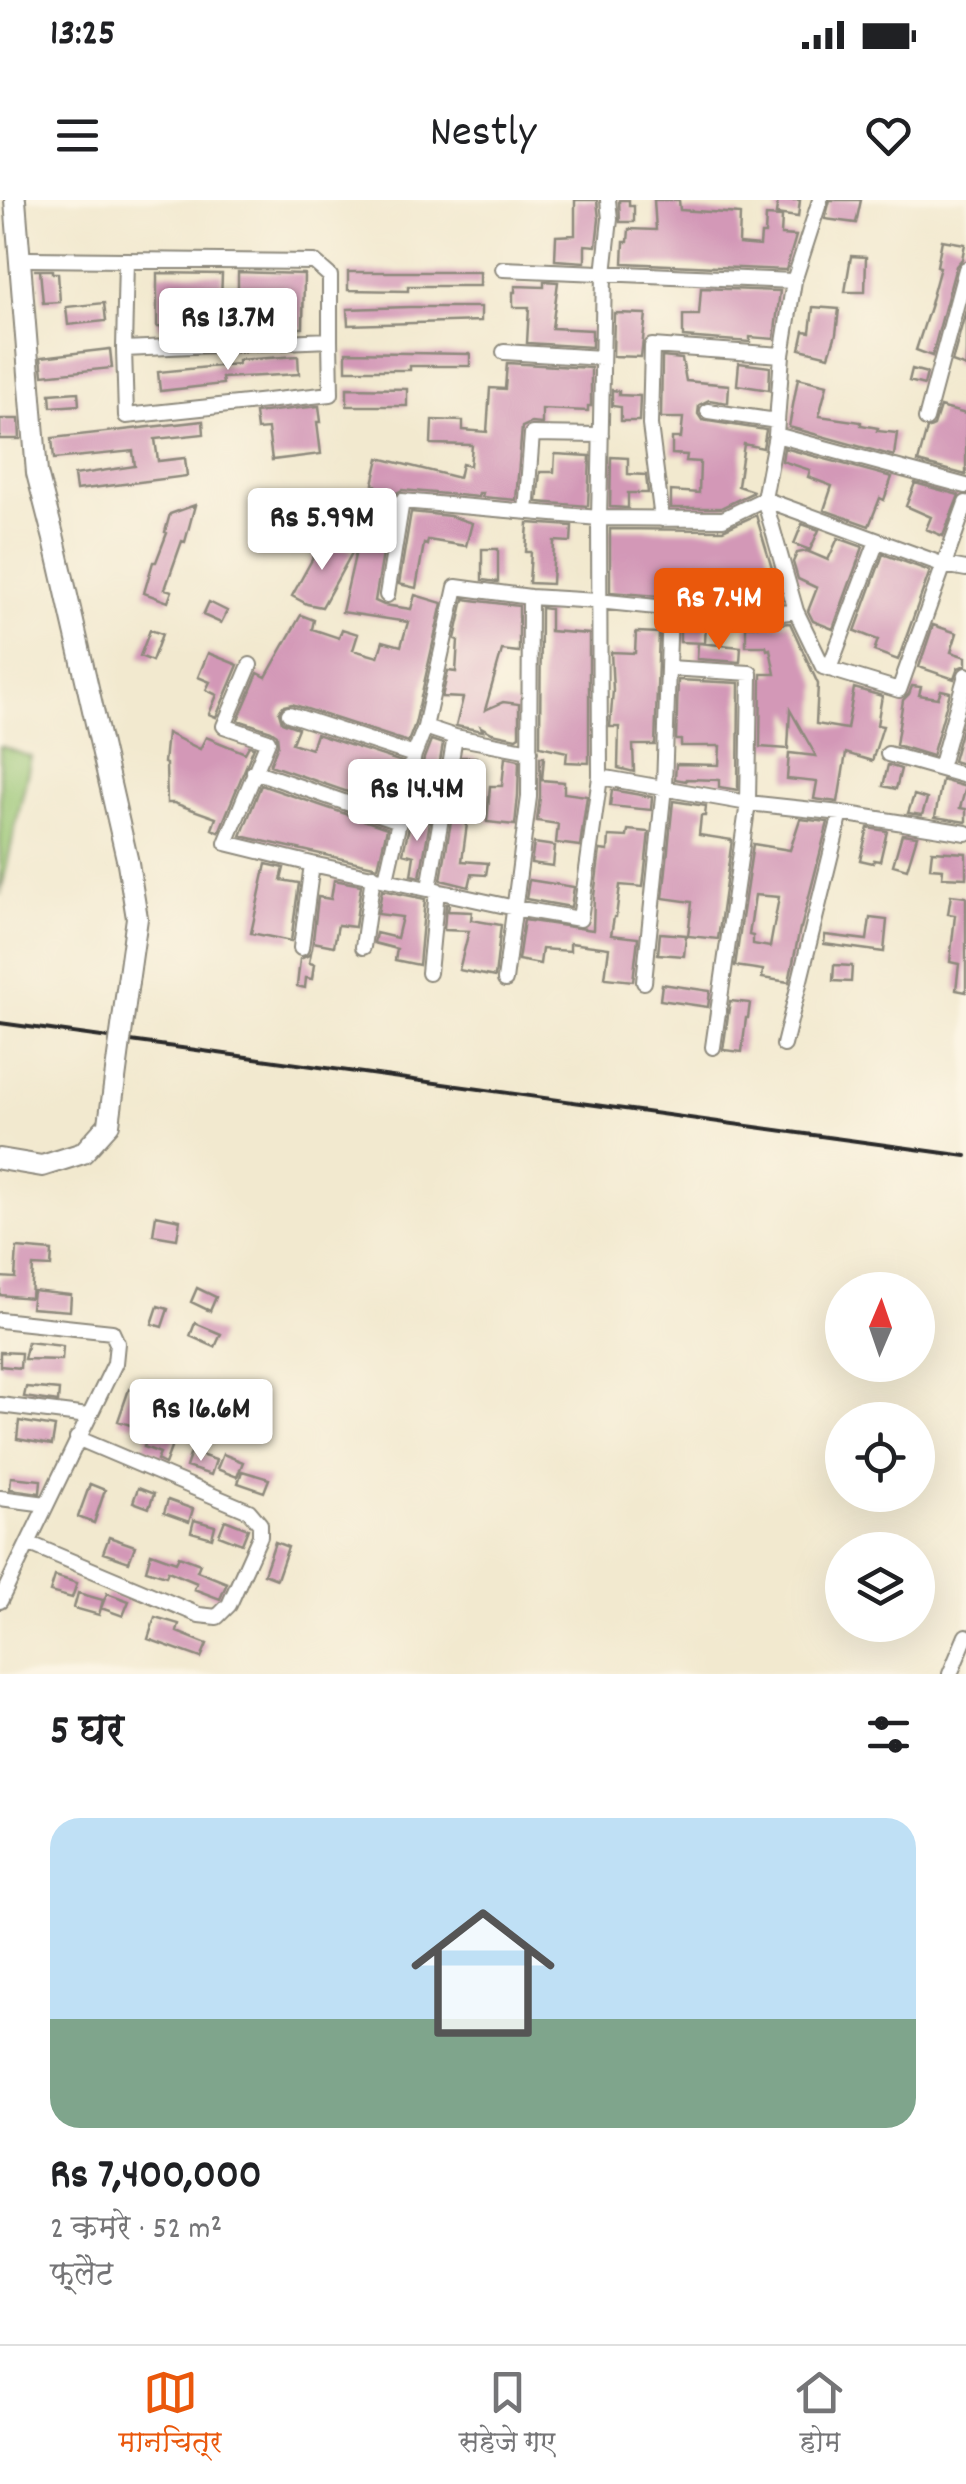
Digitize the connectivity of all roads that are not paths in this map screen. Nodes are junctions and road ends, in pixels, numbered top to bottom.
1 (15, 200) edge
2 (608, 200) edge
3 (820, 200) edge
4 (20, 259) junction
5 (126, 260) junction
6 (503, 268) dead end
7 (966, 268) edge
8 (604, 274) junction
9 (794, 281) junction
10 (330, 340) junction
11 (124, 349) junction
12 (504, 352) dead end
13 (782, 356) junction
14 (602, 358) junction
15 (708, 411) dead end
16 (926, 419) dead end
17 (777, 428) junction
18 (601, 435) junction
19 (966, 486) edge
20 (764, 499) junction
21 (966, 503) edge
22 (526, 512) junction
23 (599, 518) junction
24 (662, 518) junction
25 (878, 541) junction
26 (944, 566) junction
27 (966, 570) edge
28 (387, 596) dead end
29 (530, 597) junction
30 (598, 601) junction
31 (670, 608) junction
32 (796, 611) junction
33 (250, 665) dead end
34 (669, 668) junction
35 (829, 669) junction
36 (966, 675) edge
37 (289, 714) dead end
38 (425, 727) junction
39 (455, 737) junction
40 (530, 750) junction
41 (888, 754) dead end
42 (414, 756) junction
43 (940, 768) junction
44 (254, 772) junction
45 (966, 776) edge
46 (600, 777) junction
47 (664, 787) junction
48 (748, 803) junction
49 (840, 813) junction
50 (399, 821) junction
51 (966, 833) edge
52 (312, 864) junction
53 (380, 878) junction
54 (433, 889) junction
55 (515, 908) junction
56 (363, 947) dead end
57 (302, 948) dead end
58 (429, 973) dead end
59 (505, 980) dead end
60 (644, 982) dead end
61 (784, 1045) dead end
62 (714, 1048) dead end
63 (0, 1159) edge
64 (0, 1320) edge
65 (0, 1405) edge
66 (88, 1416) junction
67 (77, 1438) junction
68 (0, 1498) edge
69 (46, 1504) junction
70 (28, 1542) junction
71 (2, 1591) edge
72 (966, 1636) edge
73 (950, 1674) edge

1 - 4 main road
2 - 8 street
3 - 9 street
4 - 5 street
4 - 63 main road, bridge
5 - 10 street
5 - 11 street
6 - 8 street
7 - 16 street
8 - 9 street
8 - 14 street
9 - 13 street
10 - 11 street
10 - 11 street
12 - 14 street
13 - 17 street
13 - 24 street
14 - 18 street
15 - 17 street
17 - 19 street
17 - 20 street
18 - 22 street
18 - 23 street
20 - 24 street
20 - 25 street
20 - 32 street
21 - 26 street
22 - 23 street
22 - 28 street
23 - 24 street
23 - 30 street
25 - 26 street
25 - 35 street
26 - 27 street
26 - 35 street
29 - 30 street
29 - 38 street
29 - 40 street
30 - 31 street
30 - 46 street
31 - 32 street
31 - 34 street
32 - 35 street
33 - 44 street
34 - 47 street
34 - 48 street
36 - 43 street
37 - 42 street
38 - 39 street
38 - 42 street
39 - 40 street
39 - 54 street
40 - 55 street
41 - 43 street
42 - 50 street
43 - 45 street
44 - 50 street
44 - 52 street
46 - 47 street
46 - 55 street
47 - 48 street
47 - 60 street
48 - 49 street
48 - 62 street
49 - 51 street
49 - 61 street
50 - 53 street
52 - 53 street
52 - 57 street
53 - 54 street
53 - 56 street
54 - 55 street
54 - 58 street
55 - 59 street
64 - 66 street
65 - 66 street
66 - 67 street
67 - 69 street
67 - 70 street
68 - 69 street
69 - 70 street
70 - 71 street
72 - 73 street

